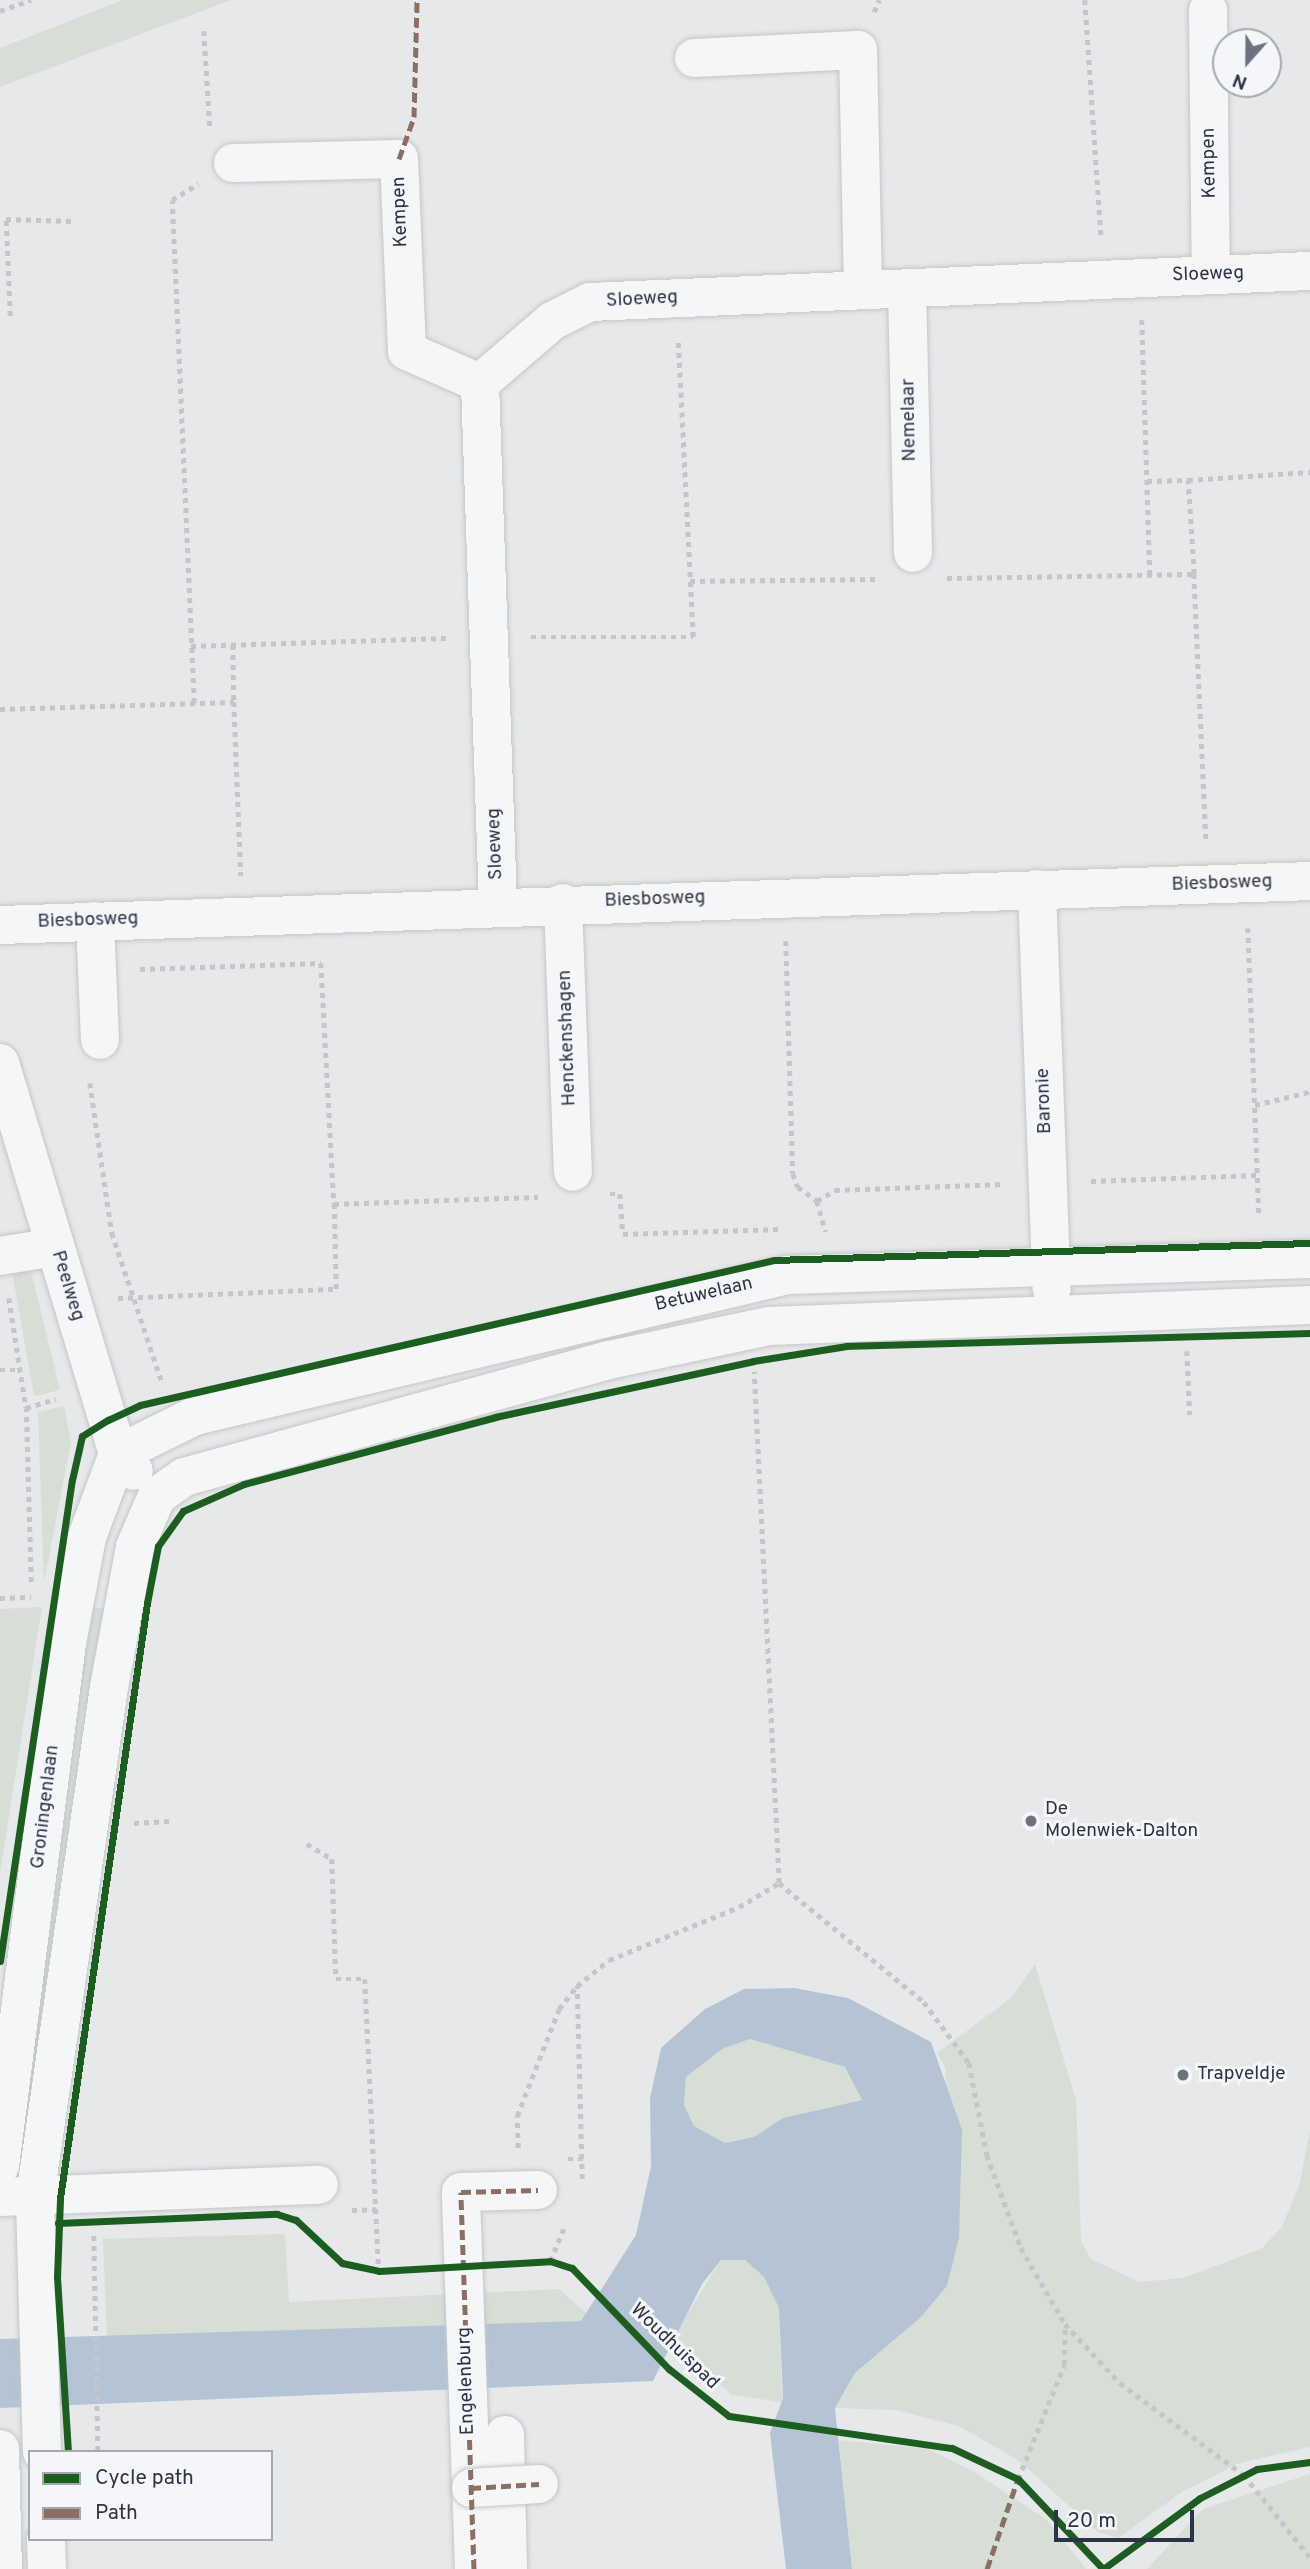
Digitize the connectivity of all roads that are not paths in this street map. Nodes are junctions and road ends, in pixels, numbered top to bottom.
1 (1208, 10) dead end
2 (694, 58) dead end
3 (222, 150) road end
4 (1310, 271) edge
5 (1211, 275) junction
6 (907, 288) junction
7 (863, 290) junction
8 (480, 383) junction
9 (913, 553) dead end
10 (1310, 881) edge
11 (1037, 889) junction
12 (563, 903) junction
13 (498, 904) junction
14 (95, 921) junction
15 (0, 925) edge
16 (100, 1040) road end
17 (0, 1063) edge
18 (573, 1188) road end
19 (55, 1247) junction
20 (2, 1255) edge
21 (1310, 1259) edge
22 (1051, 1265) junction
23 (1310, 1305) edge
24 (1053, 1312) junction
25 (108, 1420) junction
26 (157, 1496) junction
27 (0, 2166) edge
28 (319, 2185) dead end
29 (538, 2190) dead end
30 (38, 2204) edge
31 (505, 2435) dead end
32 (41, 2436) edge
33 (0, 2449) edge
34 (539, 2484) dead end
35 (471, 2488) junction
36 (46, 2541) edge
37 (3, 2569) edge
38 (47, 2569) edge
39 (474, 2569) edge
40 (508, 2569) edge

1 - 5 street, Kempen
2 - 7 street
3 - 8 street, Kempen
4 - 5 street, Sloeweg
5 - 6 street, Sloeweg
6 - 7 street, Sloeweg
6 - 9 street, Nemelaar
7 - 8 street, Sloeweg
8 - 13 street, Sloeweg
10 - 11 street, Biesbosweg
11 - 12 street, Biesbosweg
11 - 22 street, Baronie
12 - 13 street, Biesbosweg
12 - 18 street, Henckenshagen
13 - 14 street, Biesbosweg
14 - 15 street, Biesbosweg
14 - 16 street
17 - 19 street, Peelweg
19 - 20 street
19 - 25 street, Peelweg
21 - 22 street, Betuwelaan
22 - 24 street, Baronie
22 - 25 street, Betuwelaan
23 - 24 street
24 - 26 street
25 - 26 street, Peelweg
25 - 27 street, Groningenlaan
26 - 30 street
28 - 30 street
29 - 35 street, Engelenburg
30 - 32 street
31 - 40 street, Engelenburg
33 - 37 street
34 - 35 street, bridge
35 - 39 street, Engelenburg
36 - 38 street

